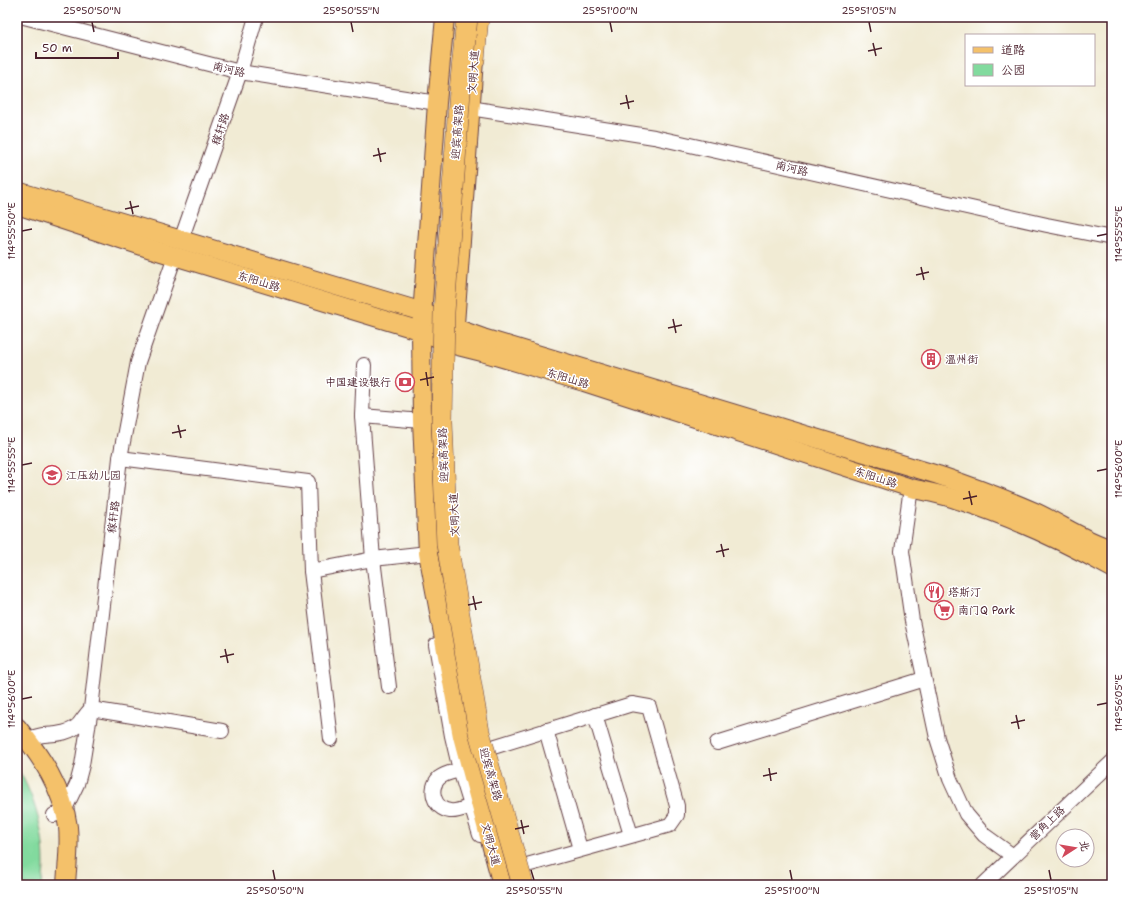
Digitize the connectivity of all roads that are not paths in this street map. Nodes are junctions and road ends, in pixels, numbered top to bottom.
1 (24, 17) edge
2 (256, 17) edge
3 (445, 17) edge
4 (453, 17) edge
5 (467, 17) edge
6 (478, 17) edge
7 (474, 60) joint
8 (240, 72) junction
9 (437, 103) junction
10 (470, 108) junction
11 (17, 191) edge
12 (17, 205) edge
13 (1112, 238) edge
14 (178, 248) junction
15 (423, 312) junction
16 (421, 331) junction
17 (454, 336) junction
18 (364, 365) dead end
19 (362, 416) junction
20 (418, 421) junction
21 (120, 458) junction
22 (911, 488) junction
23 (1112, 549) edge
24 (424, 553) junction
25 (373, 559) junction
26 (1112, 568) edge
27 (311, 571) junction
28 (924, 679) junction
29 (389, 687) dead end
30 (91, 709) junction
31 (595, 715) junction
32 (546, 730) junction
33 (222, 731) dead end
34 (20, 736) edge
35 (331, 739) dead end
36 (717, 742) dead end
37 (493, 747) junction
38 (1112, 762) edge
39 (460, 770) junction
40 (472, 806) junction
41 (59, 813) junction
42 (631, 836) junction
43 (580, 849) junction
44 (1013, 856) junction
45 (527, 865) junction
46 (54, 885) edge
47 (66, 885) edge
48 (494, 885) edge
49 (502, 885) edge
50 (510, 885) edge
51 (523, 885) edge
52 (533, 885) edge
53 (983, 885) edge

1 - 8 street, 南河路
2 - 8 street, 稼轩路
3 - 9 main road, 文明大道
4 - 50 highway, 迎宾高架路
5 - 51 highway, 迎宾高架路, bridge
6 - 7 highway
7 - 10 main road, 文明大道
8 - 9 street, 南河路
8 - 14 street, 稼轩路
9 - 15 main road, 文明大道
10 - 13 street, 南河路
10 - 17 main road, 文明大道
11 - 14 main road, 东阳山路
12 - 14 main road, 东阳山路
14 - 15 main road, 东阳山路
14 - 16 main road, 东阳山路
14 - 21 street, 稼轩路
15 - 16 main road, 文明大道
15 - 17 main road, 东阳山路
16 - 17 main road, 东阳山路
16 - 20 main road, 文明大道
17 - 22 main road, 东阳山路
17 - 23 main road, 东阳山路
17 - 37 main road, 文明大道
18 - 19 street
19 - 20 street
19 - 25 street
20 - 24 main road, 文明大道
21 - 27 street
21 - 30 street, 稼轩路
22 - 26 main road, 东阳山路
22 - 28 street
24 - 25 street
24 - 39 street
24 - 49 main road, 文明大道
25 - 27 street
25 - 29 street
27 - 35 street
28 - 36 street
28 - 44 street
30 - 33 street
30 - 34 street
30 - 41 street, 稼轩路
31 - 32 street
31 - 42 street
31 - 42 street
32 - 37 street
32 - 43 street
34 - 41 main road
37 - 45 main road, 文明大道
38 - 44 street, 营角上路
39 - 40 street
39 - 40 street
40 - 48 street
41 - 46 main road
41 - 47 main road
42 - 43 street
43 - 45 street
44 - 53 street, 营角上路
45 - 52 main road, 文明大道

